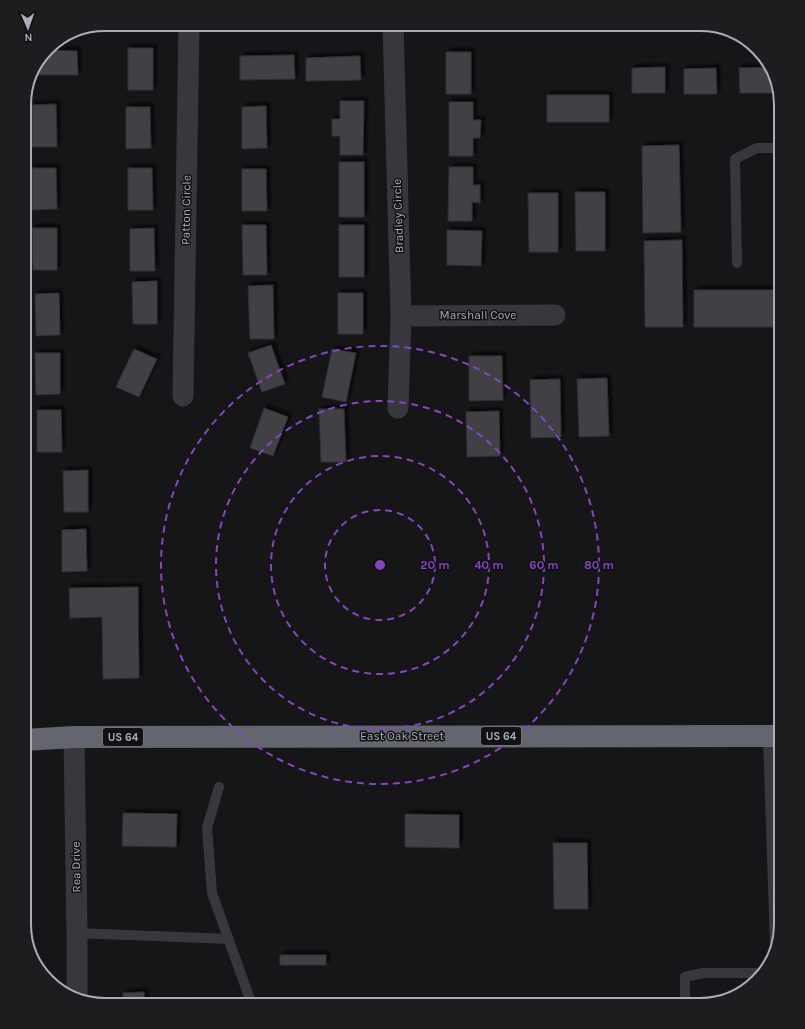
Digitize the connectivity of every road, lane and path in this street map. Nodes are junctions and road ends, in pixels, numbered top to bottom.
1 (189, 31) edge
2 (393, 31) edge
3 (774, 148) edge
4 (737, 263) dead end
5 (555, 315) dead end
6 (401, 316) junction
7 (183, 396) dead end
8 (398, 408) dead end
9 (774, 736) edge
10 (74, 737) junction
11 (31, 740) edge
12 (219, 787) dead end
13 (770, 808) junction
14 (774, 808) edge
15 (774, 919) edge
16 (77, 933) junction
17 (229, 939) junction
18 (757, 972) edge
19 (77, 992) edge
20 (250, 998) edge
21 (685, 998) edge

1 - 7 street, Patton Circle
2 - 6 street, Bradley Circle
3 - 4 lane
5 - 6 street, Marshall Cove
6 - 8 street, Bradley Circle
9 - 10 highway, East Oak Street / US 64
9 - 13 lane
10 - 11 highway, East Oak Street / US 64
10 - 16 street, Rea Drive
12 - 17 lane
13 - 14 lane
13 - 15 lane
16 - 17 lane
16 - 19 street, Rea Drive
17 - 20 lane
18 - 21 lane

